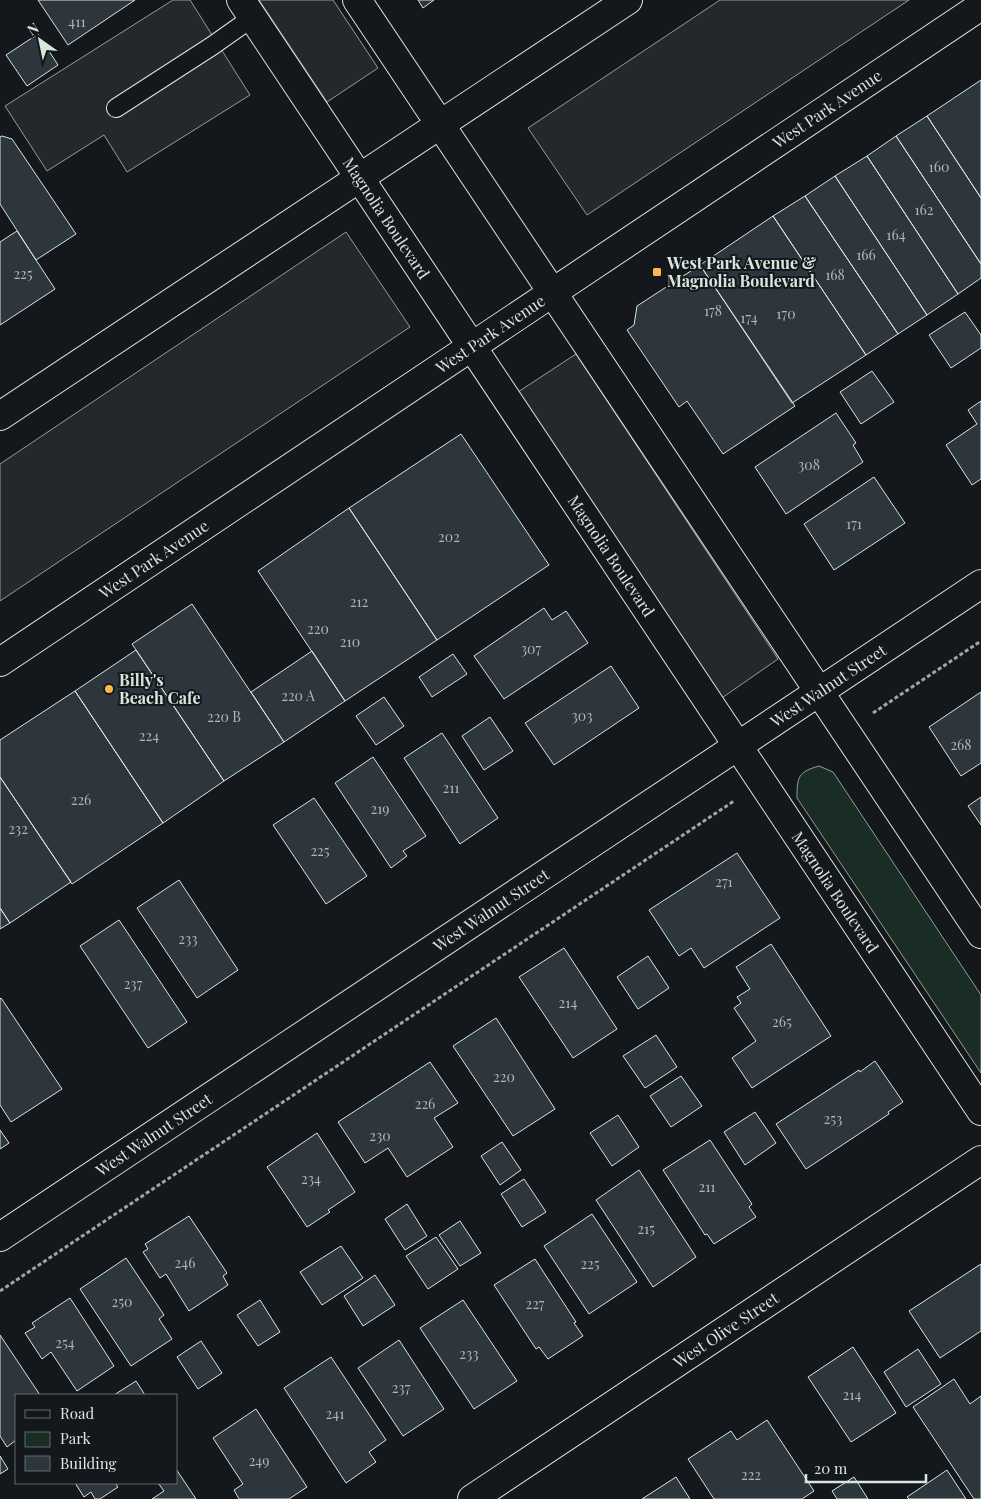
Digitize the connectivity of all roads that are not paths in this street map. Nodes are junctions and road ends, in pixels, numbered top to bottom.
1 (357, 0) edge
2 (628, 0) edge
3 (981, 6) edge
4 (247, 8) edge
5 (116, 108) dead end
6 (440, 125) junction
7 (360, 177) junction
8 (552, 293) junction
9 (472, 346) junction
10 (0, 416) edge
11 (981, 584) edge
12 (0, 662) edge
13 (819, 691) junction
14 (738, 746) junction
15 (981, 934) edge
16 (981, 1111) edge
17 (981, 1160) edge
18 (0, 1237) edge
19 (472, 1499) edge

1 - 6 main road
2 - 6 main road
3 - 8 main road, West Park Avenue
4 - 5 lane
4 - 7 main road, Magnolia Boulevard
6 - 7 main road
6 - 8 main road
7 - 9 main road, Magnolia Boulevard
7 - 10 main road
8 - 9 main road, West Park Avenue
8 - 13 main road
9 - 12 main road, West Park Avenue
9 - 14 main road, Magnolia Boulevard
11 - 13 main road, West Walnut Street
13 - 14 main road, West Walnut Street
13 - 15 main road
14 - 16 main road, Magnolia Boulevard
14 - 18 main road, West Walnut Street
17 - 19 main road, West Olive Street

